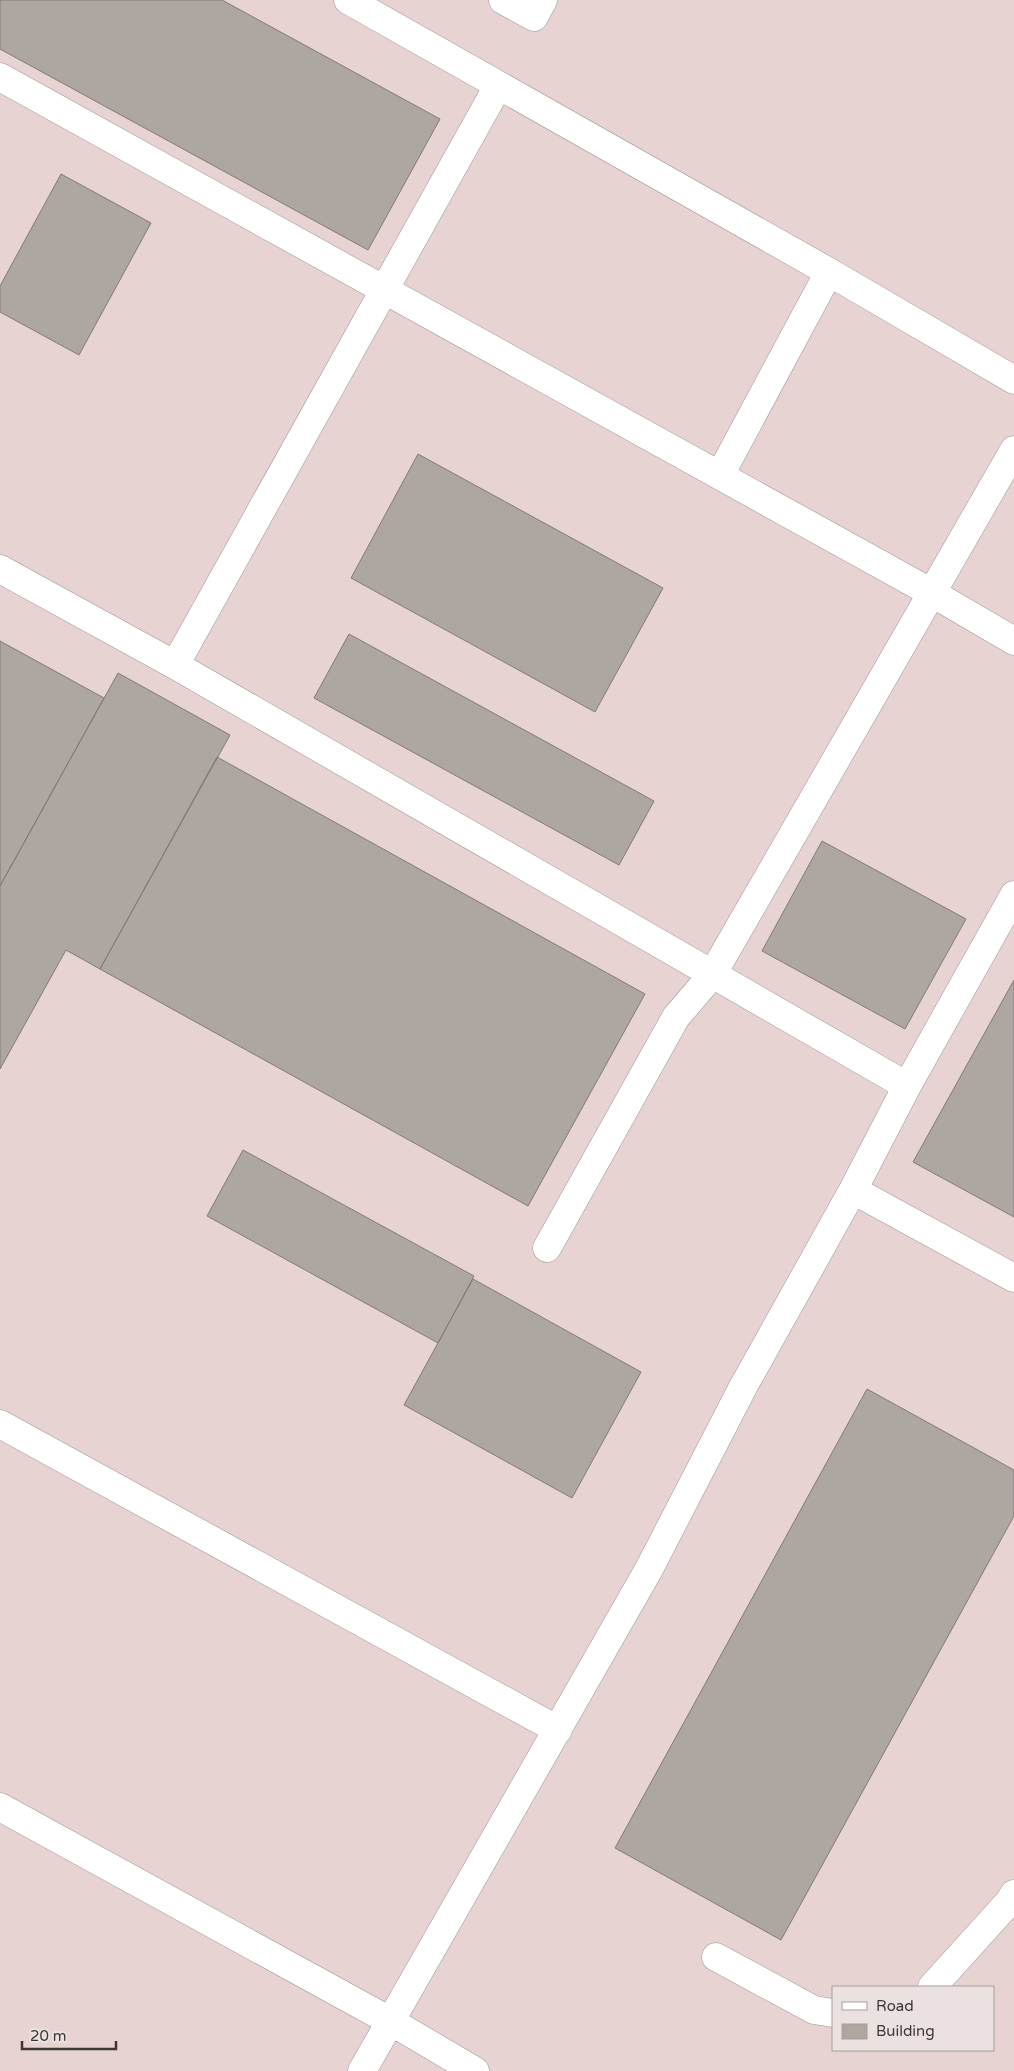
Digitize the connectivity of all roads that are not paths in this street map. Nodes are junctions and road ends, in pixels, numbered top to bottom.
1 (348, 0) edge
2 (503, 0) edge
3 (543, 0) edge
4 (0, 77) edge
5 (498, 86) junction
6 (829, 272) junction
7 (385, 288) junction
8 (1014, 380) edge
9 (1014, 450) edge
10 (720, 475) junction
11 (0, 570) edge
12 (932, 593) junction
13 (1014, 641) edge
14 (175, 665) junction
15 (1014, 894) edge
16 (712, 975) junction
17 (907, 1086) junction
18 (853, 1190) junction
19 (548, 1248) dead end
20 (1014, 1278) edge
21 (0, 1424) edge
22 (558, 1730) junction
23 (0, 1807) edge
24 (1014, 1894) edge
25 (716, 1957) dead end
26 (933, 1986) edge
27 (832, 2013) edge
28 (390, 2021) junction
29 (370, 2067) edge
30 (475, 2071) edge

1 - 5 lane
2 - 3 lane
4 - 7 lane
5 - 6 lane
5 - 7 lane
6 - 8 lane
6 - 10 lane
7 - 10 lane
7 - 14 lane
9 - 12 lane
10 - 12 lane
11 - 14 lane
12 - 13 lane
12 - 16 lane
14 - 16 lane
15 - 17 lane
16 - 17 lane
16 - 19 lane
17 - 18 lane
18 - 20 lane
18 - 22 lane
21 - 22 lane
22 - 28 lane
23 - 28 lane
24 - 26 lane
25 - 27 lane
28 - 29 lane
28 - 30 lane

